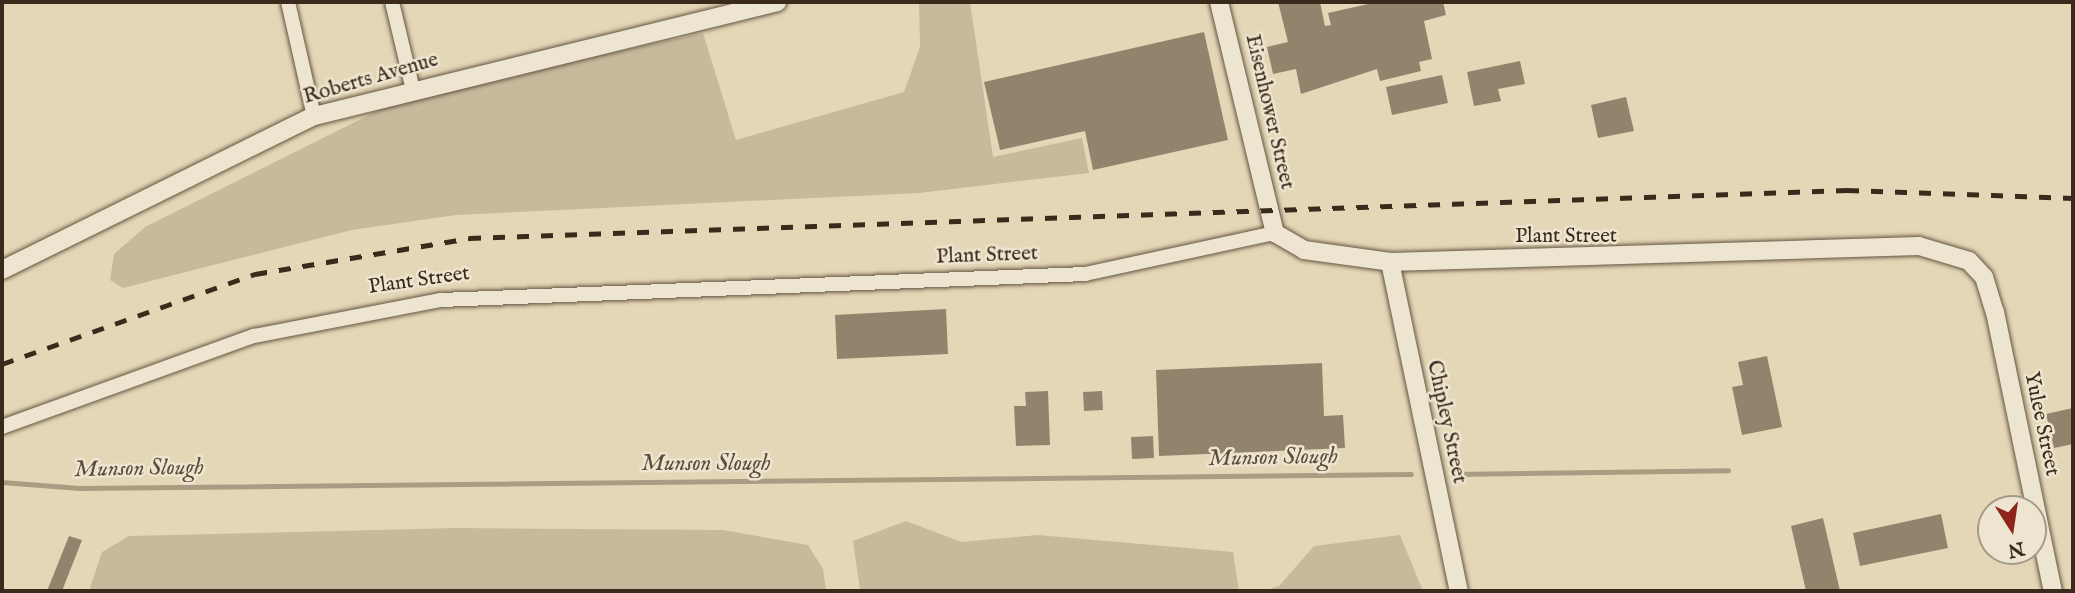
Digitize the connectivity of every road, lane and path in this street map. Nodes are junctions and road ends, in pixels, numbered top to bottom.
1 (288, 2) edge
2 (392, 2) edge
3 (777, 2) edge
4 (1219, 2) edge
5 (724, 8) edge
6 (413, 90) junction
7 (314, 116) junction
8 (1275, 233) junction
9 (1390, 262) junction
10 (1978, 269) joint
11 (2, 270) edge
12 (2, 427) edge
13 (1459, 591) edge
14 (2053, 591) edge

1 - 7 street
2 - 6 street
3 - 5 street, Roberts Avenue
4 - 8 street, Eisenhower Street
5 - 6 street, Roberts Avenue
6 - 7 street, Roberts Avenue
7 - 11 street, Roberts Avenue
8 - 9 street, Plant Street
8 - 12 street, Plant Street
9 - 10 street, Plant Street
9 - 13 street, Chipley Street
10 - 14 street, Yulee Street

